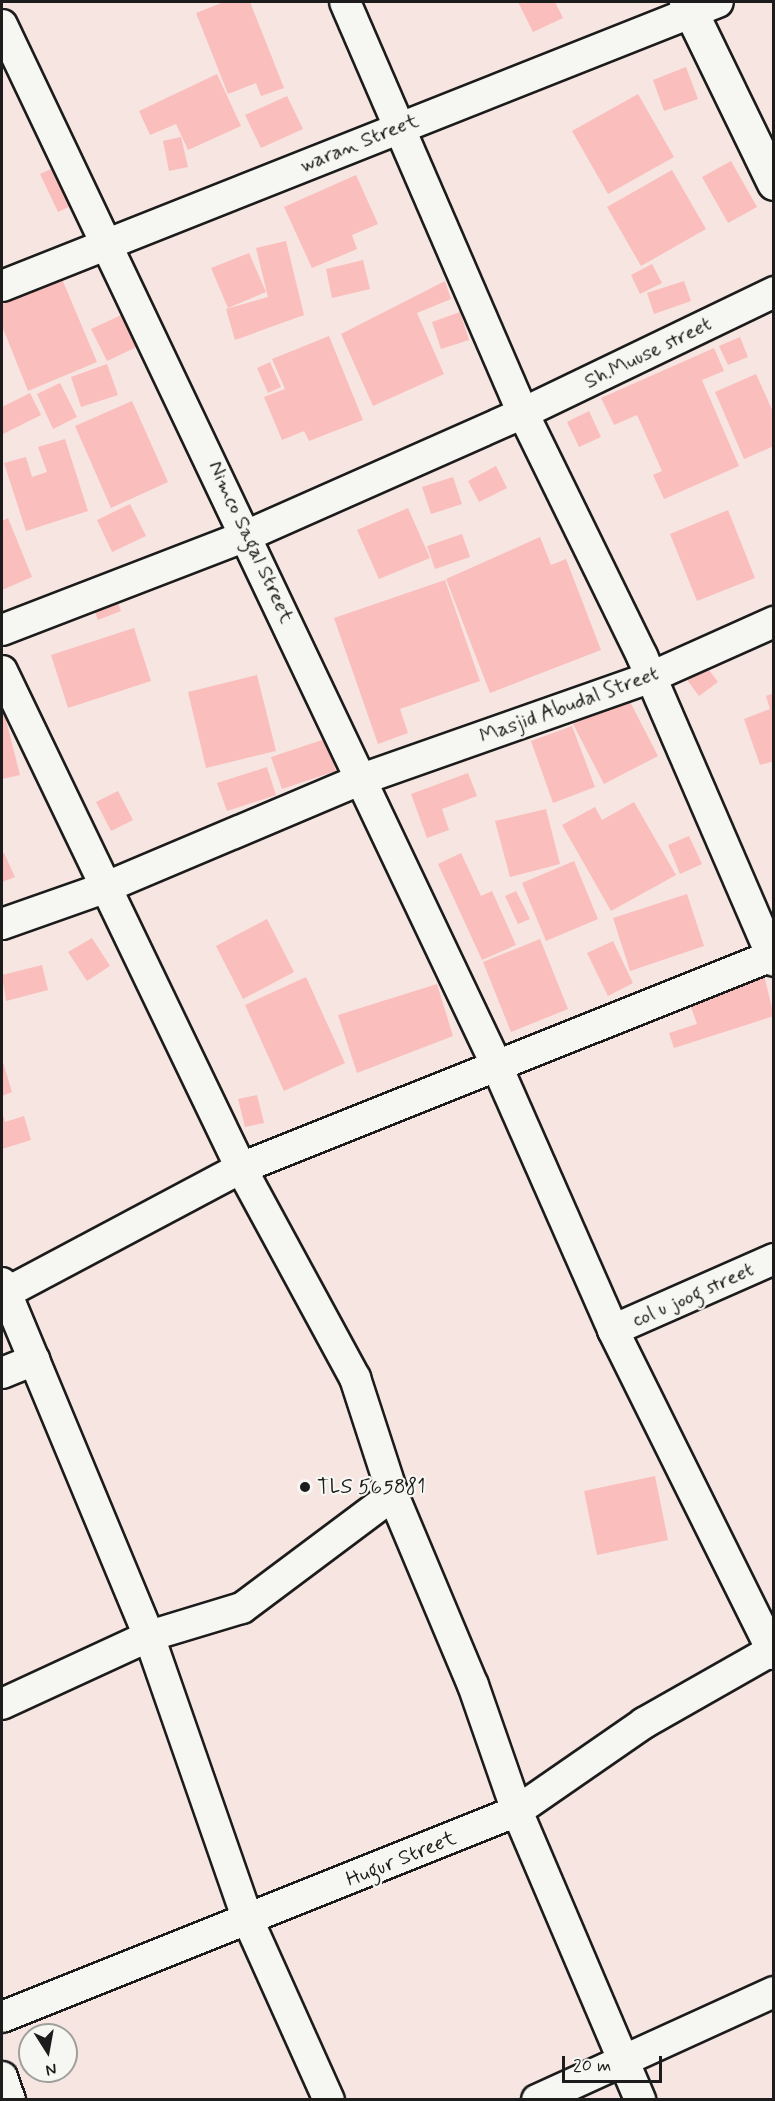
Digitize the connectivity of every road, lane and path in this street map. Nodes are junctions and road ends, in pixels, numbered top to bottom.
1 (345, 2) edge
2 (699, 6) edge
3 (2, 25) edge
4 (402, 125) junction
5 (774, 183) edge
6 (108, 245) junction
7 (2, 286) edge
8 (774, 292) edge
9 (523, 413) junction
10 (248, 535) junction
11 (774, 622) edge
12 (2, 630) edge
13 (2, 671) edge
14 (651, 677) junction
15 (362, 779) junction
16 (104, 888) junction
17 (2, 924) edge
18 (773, 958) edge
19 (495, 1062) junction
20 (242, 1168) junction
21 (774, 1259) edge
22 (3, 1291) edge
23 (613, 1330) junction
24 (34, 1360) junction
25 (2, 1374) edge
26 (393, 1496) junction
27 (149, 1636) junction
28 (773, 1651) edge
29 (2, 1704) edge
30 (517, 1811) junction
31 (248, 1920) junction
32 (774, 1992) edge
33 (2, 2017) edge
34 (621, 2060) junction
35 (2, 2077) edge
36 (10, 2100) edge
37 (329, 2100) edge
38 (537, 2100) edge
39 (640, 2100) edge

1 - 4 street
2 - 4 street, waran Street
2 - 5 street
3 - 6 street, Nimco Sagal Street
4 - 6 street, waran Street
4 - 9 street
6 - 7 street, waran Street
6 - 10 street, Nimco Sagal Street
8 - 9 street, Sh.Muuse street
9 - 10 street, Sh.Muuse street
9 - 14 street
10 - 12 street, Sh.Muuse street
10 - 15 street, Nimco Sagal Street
11 - 14 street, Masjid Abudal Street
13 - 16 street
14 - 15 street, Masjid Abudal Street
14 - 18 street
15 - 16 street, Masjid Abudal Street
15 - 19 street, Nimco Sagal Street
16 - 17 street, Masjid Abudal Street
16 - 20 street
18 - 19 street
19 - 20 street
19 - 23 street, Nimco Sagal Street
20 - 22 street
20 - 26 street
21 - 23 street, col u joog street
22 - 24 street
23 - 28 street, Nimco Sagal Street
24 - 25 street
24 - 27 street
26 - 27 street
26 - 30 street
27 - 29 street
27 - 31 street
28 - 30 street, Hugur Street
30 - 31 street, Hugur Street
30 - 34 street
31 - 33 street, Hugur Street
31 - 37 street
32 - 34 street
34 - 38 street
34 - 39 street
35 - 36 street

